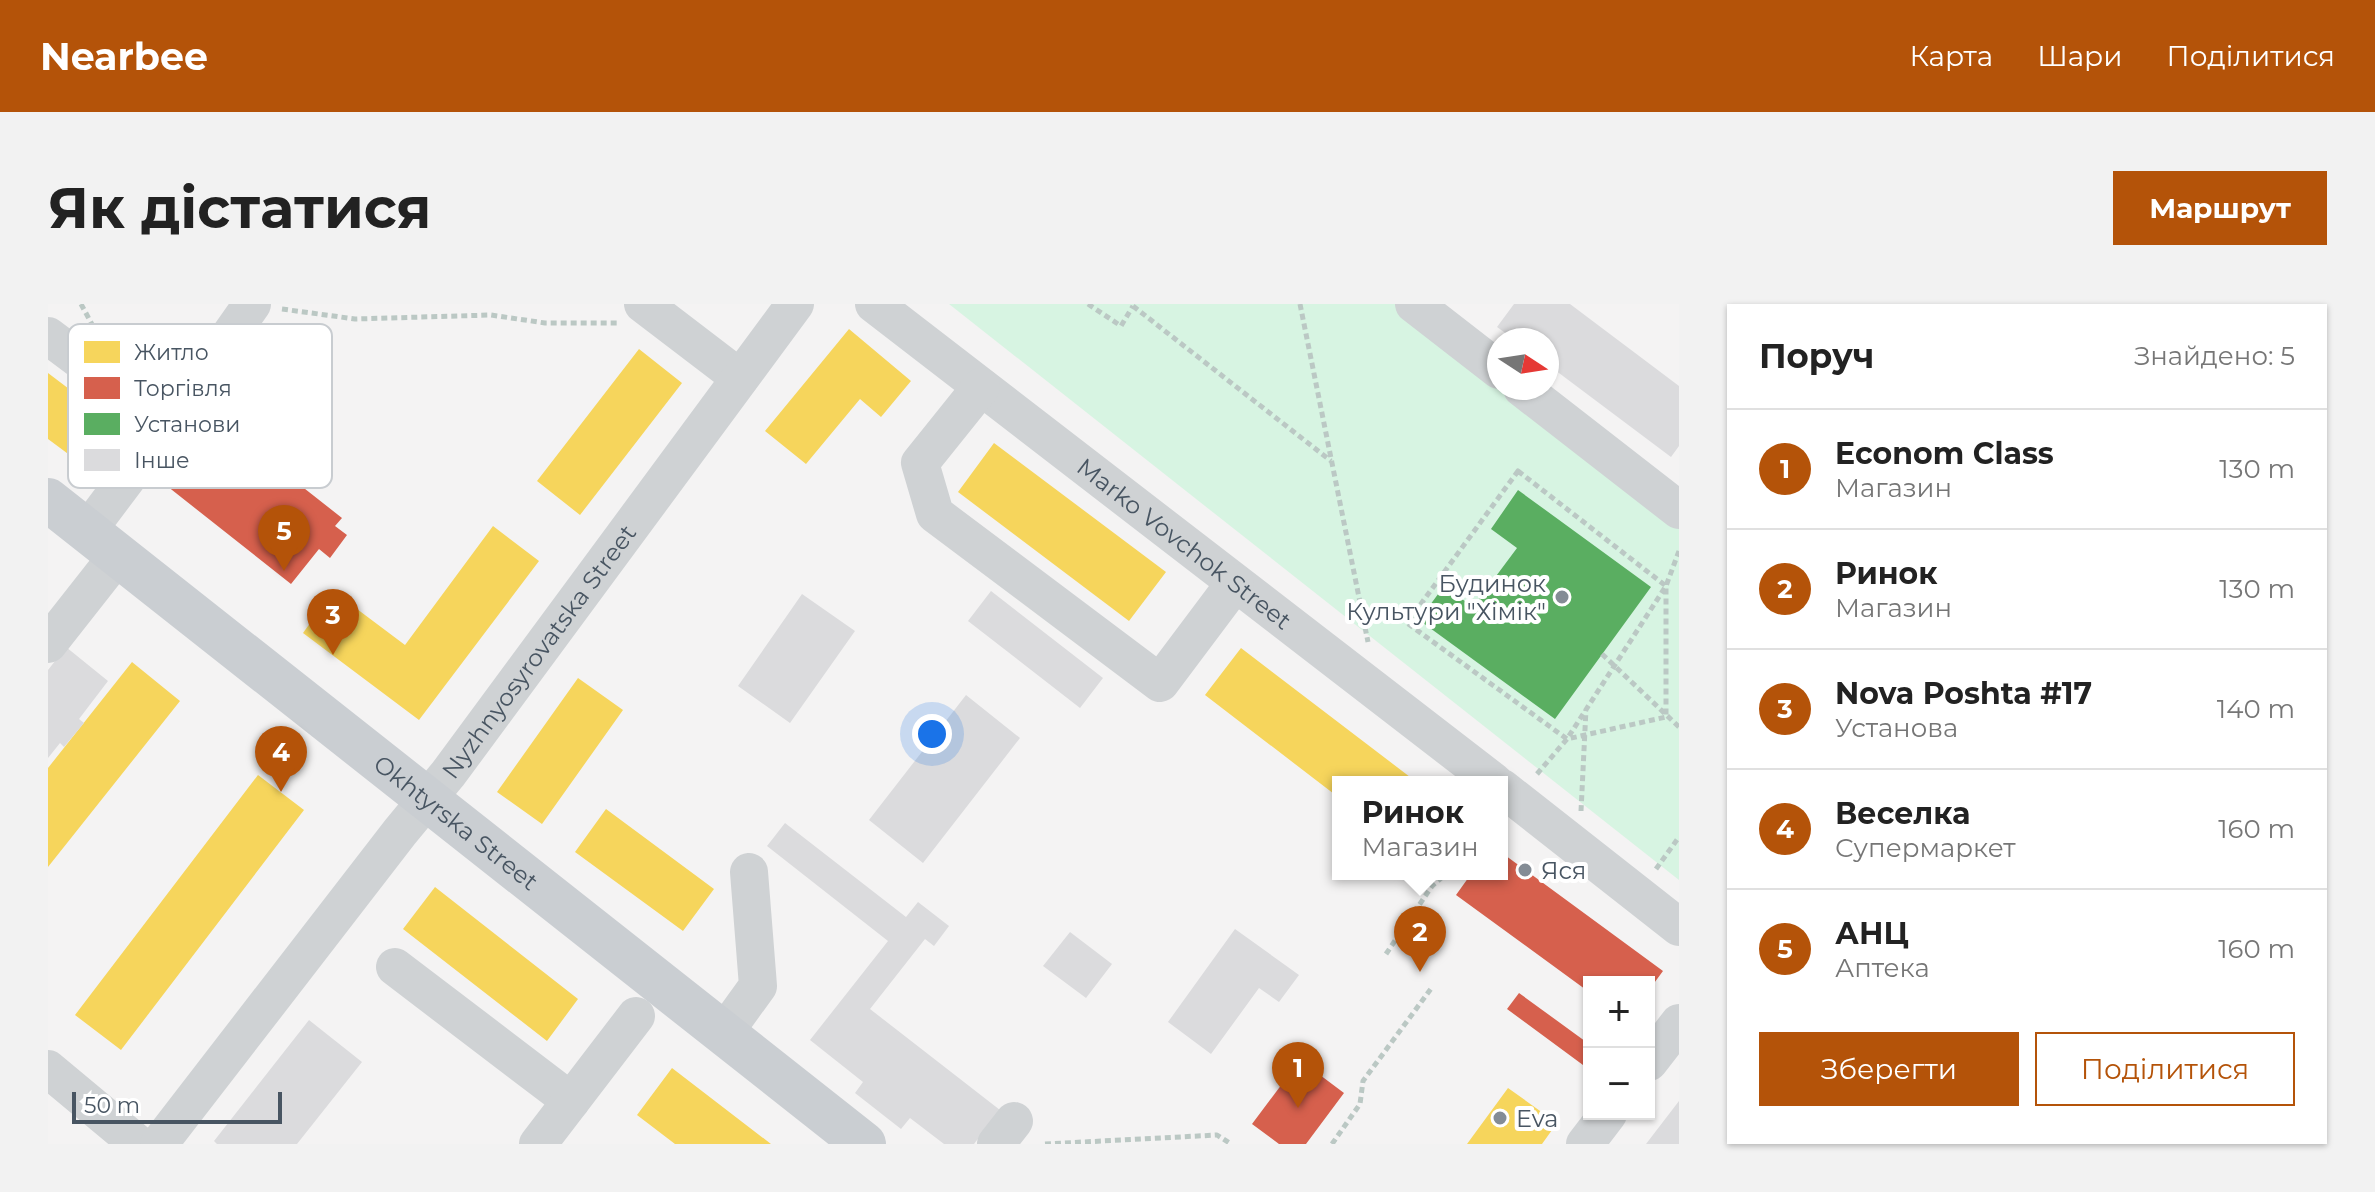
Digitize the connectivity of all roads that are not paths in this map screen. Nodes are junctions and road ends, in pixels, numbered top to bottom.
1 (252, 304) edge
2 (795, 304) edge
3 (874, 304) edge
4 (1414, 304) edge
5 (655, 313) edge
6 (238, 324) edge
7 (48, 336) edge
8 (68, 351) edge
9 (1487, 361) edge
10 (740, 378) junction
11 (981, 387) junction
12 (1537, 400) edge
13 (133, 488) edge
14 (48, 500) edge
15 (1679, 510) edge
16 (103, 543) junction
17 (1235, 583) junction
18 (48, 644) edge
19 (1487, 776) edge
20 (1508, 792) edge
21 (428, 799) junction
22 (749, 872) dead end
23 (1679, 927) edge
24 (395, 967) dead end
25 (636, 1016) dead end
26 (1679, 1023) edge
27 (724, 1033) junction
28 (1655, 1054) edge
29 (48, 1069) edge
30 (571, 1101) junction
31 (1603, 1120) edge
32 (548, 1141) edge
33 (138, 1144) edge
34 (159, 1144) edge
35 (864, 1144) edge
36 (1585, 1144) edge

1 - 6 street
2 - 10 street, Nyzhnyosyrovatska Street
3 - 11 street, Marko Vovchok Street
4 - 9 street
5 - 10 street
7 - 8 street
10 - 21 street, Nyzhnyosyrovatska Street
11 - 17 street, Marko Vovchok Street
11 - 17 street
12 - 15 street
13 - 16 street
14 - 16 main road, Okhtyrska Street
16 - 18 street
16 - 21 main road, Okhtyrska Street
17 - 19 street, Marko Vovchok Street
20 - 23 street, Marko Vovchok Street
21 - 27 main road, Okhtyrska Street
21 - 34 street, Nyzhnyosyrovatska Street
22 - 27 street
24 - 30 street
25 - 30 street
26 - 28 street
27 - 35 main road, Okhtyrska Street
29 - 33 street
30 - 32 street
31 - 36 street

